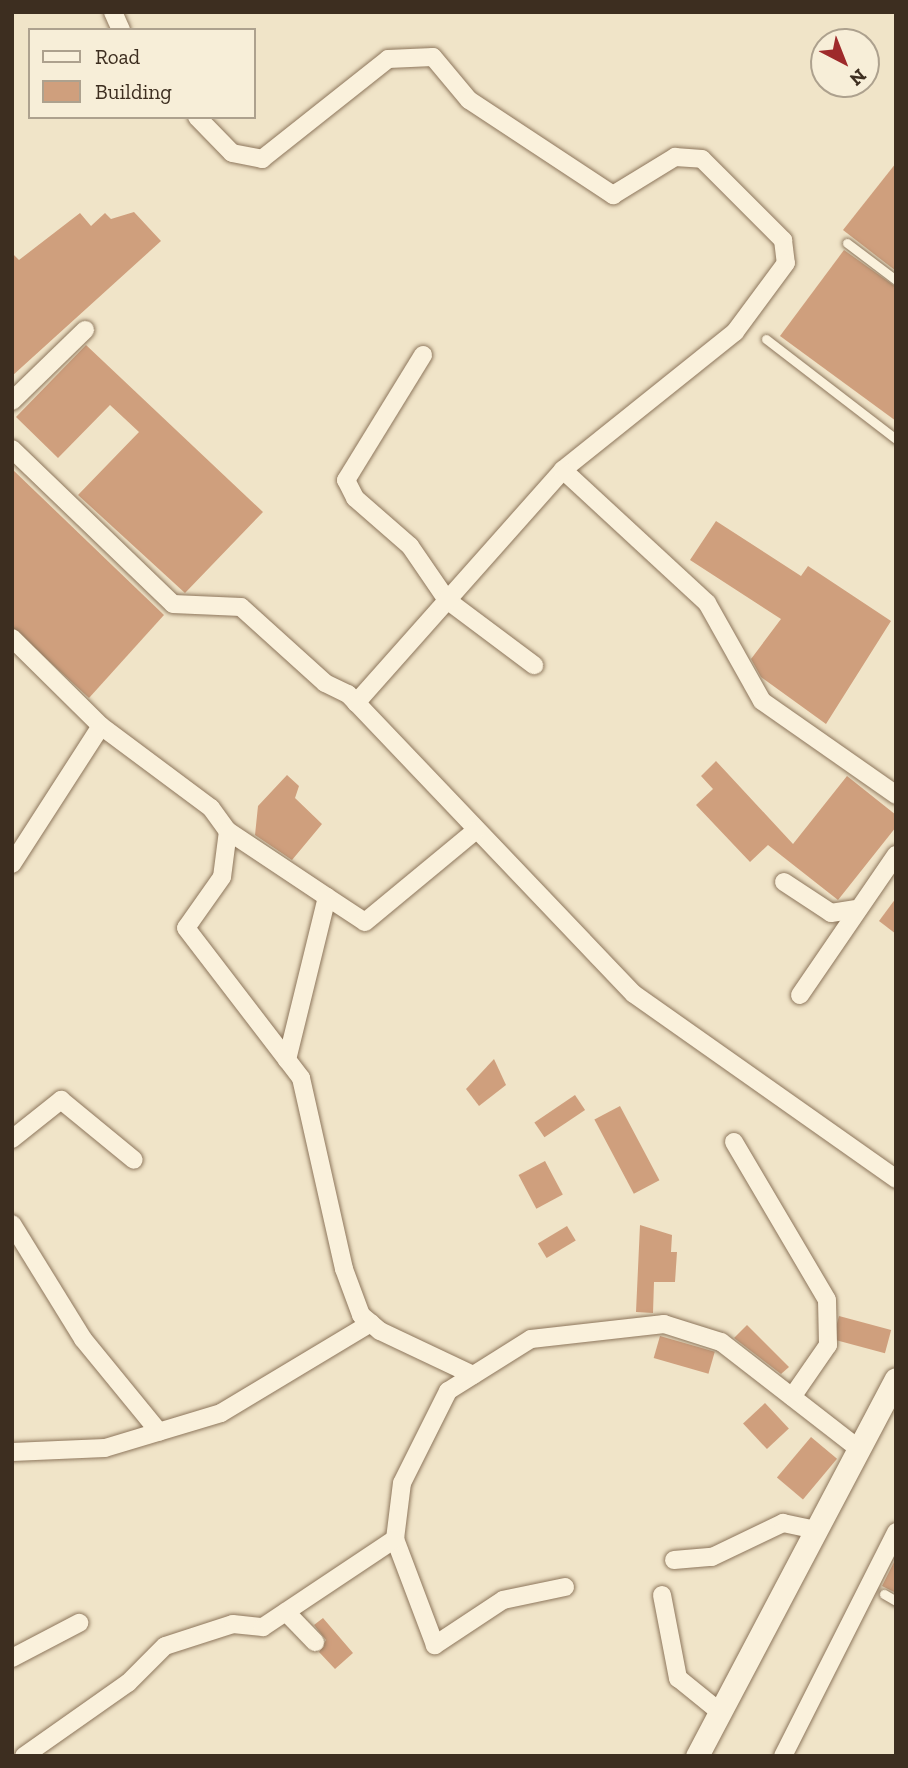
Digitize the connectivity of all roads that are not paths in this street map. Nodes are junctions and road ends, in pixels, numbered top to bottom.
1 (113, 12) edge
2 (120, 28) edge
3 (199, 119) edge
4 (847, 243) dead end
5 (896, 280) edge
6 (85, 330) dead end
7 (766, 340) dead end
8 (423, 355) dead end
9 (12, 401) edge
10 (896, 439) edge
11 (12, 449) edge
12 (563, 470) junction
13 (447, 600) junction
14 (12, 638) edge
15 (534, 665) dead end
16 (356, 703) junction
17 (101, 726) junction
18 (896, 795) edge
19 (228, 831) junction
20 (475, 831) junction
21 (896, 855) edge
22 (12, 864) edge
23 (783, 882) dead end
24 (327, 897) junction
25 (855, 909) junction
26 (800, 995) dead end
27 (287, 1060) junction
28 (12, 1139) edge
29 (734, 1142) dead end
30 (134, 1160) dead end
31 (896, 1179) edge
32 (12, 1224) edge
33 (371, 1323) junction
34 (473, 1375) junction
35 (896, 1379) edge
36 (792, 1397) junction
37 (159, 1432) junction
38 (860, 1450) junction
39 (12, 1452) edge
40 (817, 1530) junction
41 (896, 1532) edge
42 (395, 1539) junction
43 (674, 1560) dead end
44 (565, 1587) dead end
45 (884, 1594) dead end
46 (662, 1595) dead end
47 (896, 1601) edge
48 (286, 1612) junction
49 (79, 1623) dead end
50 (315, 1642) dead end
51 (12, 1658) edge
52 (720, 1712) junction
53 (24, 1756) edge
54 (697, 1756) edge
55 (783, 1756) edge

1 - 2 street
3 - 12 street
4 - 5 lane
6 - 9 street
7 - 10 lane
8 - 13 street
11 - 16 street
12 - 13 street
12 - 18 street
13 - 15 street
13 - 16 street
14 - 17 street
16 - 20 street
17 - 19 street
17 - 22 street
19 - 24 street
19 - 27 street
20 - 24 street
20 - 31 street
21 - 25 street
23 - 25 street
24 - 27 street
25 - 26 street
27 - 33 street
28 - 30 street
29 - 36 street
32 - 37 street
33 - 34 street
33 - 37 street
34 - 36 street
34 - 42 street
35 - 38 street
36 - 38 street
37 - 39 street
38 - 40 street
40 - 43 street
40 - 52 street
41 - 55 street
42 - 44 street
42 - 48 street
45 - 47 lane
46 - 52 street
48 - 50 street
48 - 53 street
49 - 51 street
52 - 54 street

